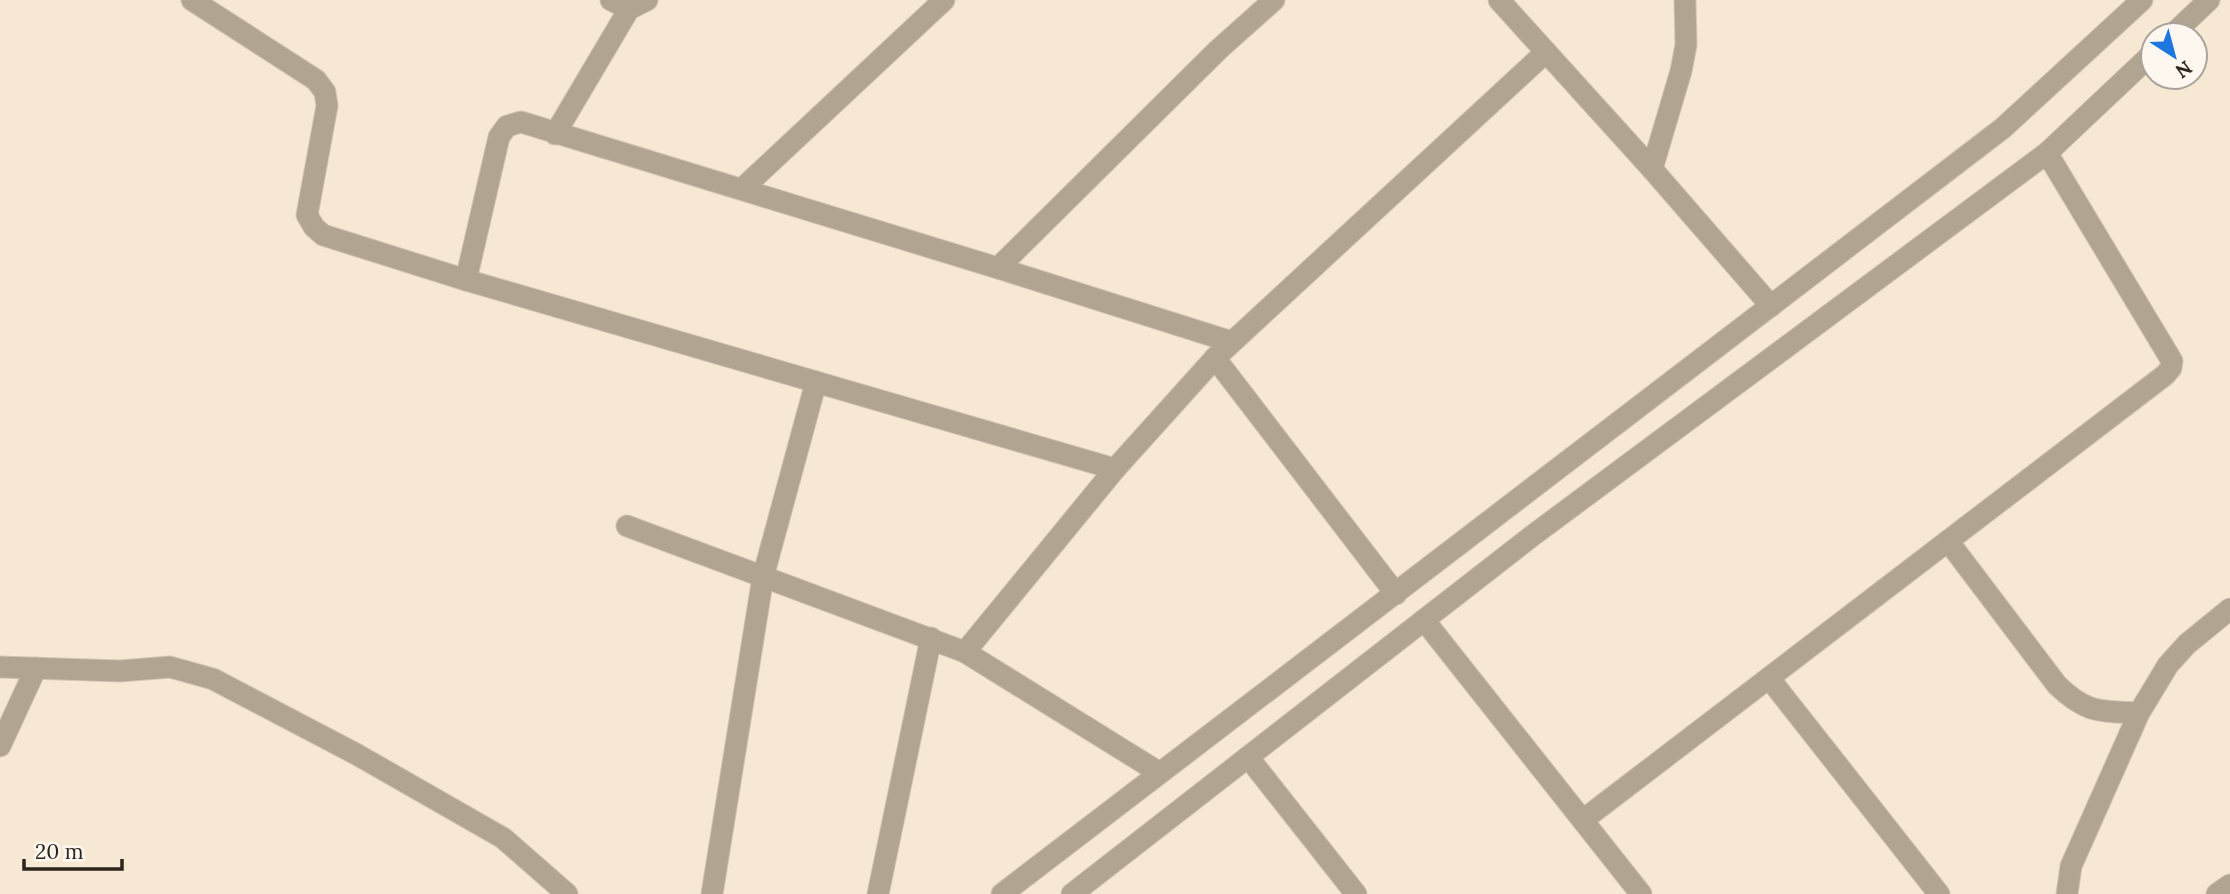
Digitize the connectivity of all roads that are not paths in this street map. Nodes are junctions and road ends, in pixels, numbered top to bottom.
1 (192, 0) edge
2 (944, 0) edge
3 (1274, 0) edge
4 (1499, 0) edge
5 (1685, 0) edge
6 (2142, 0) edge
7 (2209, 0) edge
8 (629, 3) edge
9 (2187, 21) edge
10 (1546, 52) junction
11 (2139, 66) edge
12 (555, 134) junction
13 (2047, 153) junction
14 (1652, 169) junction
15 (742, 189) junction
16 (998, 268) junction
17 (466, 280) junction
18 (1771, 306) junction
19 (1232, 342) junction
20 (1215, 358) junction
21 (816, 382) junction
22 (1115, 469) junction
23 (627, 526) dead end
24 (1948, 541) junction
25 (763, 577) junction
26 (1396, 594) junction
27 (2230, 608) edge
28 (1424, 620) junction
29 (932, 638) junction
30 (965, 652) junction
31 (0, 667) edge
32 (36, 668) junction
33 (1769, 678) junction
34 (2139, 713) junction
35 (0, 746) edge
36 (1248, 757) junction
37 (1160, 773) junction
38 (1583, 820) junction
39 (2230, 885) edge
40 (566, 894) edge
41 (712, 894) edge
42 (878, 894) edge
43 (1002, 894) edge
44 (1072, 894) edge
45 (1356, 894) edge
46 (1642, 894) edge
47 (1939, 894) edge
48 (2067, 894) edge
49 (2217, 894) edge

1 - 17 street
2 - 15 street
3 - 16 street
4 - 10 street
5 - 14 street
6 - 18 street
7 - 9 street
8 - 12 street
10 - 14 street
10 - 19 street
11 - 13 street
12 - 15 street
12 - 17 street
13 - 24 street
13 - 28 street
14 - 18 street
15 - 16 street
16 - 19 street
17 - 21 street
18 - 26 street
19 - 20 street
20 - 22 street
20 - 26 street
21 - 22 street
21 - 25 street
22 - 30 street
23 - 25 street
24 - 33 street
24 - 34 street
25 - 29 street
25 - 41 street
26 - 37 street
27 - 34 street
28 - 36 street
28 - 38 street
29 - 30 street
29 - 42 street
30 - 37 street
31 - 32 street
32 - 35 street
32 - 40 street
33 - 38 street
33 - 47 street
34 - 48 street
36 - 44 street
36 - 45 street
37 - 43 street
38 - 46 street
39 - 49 street

